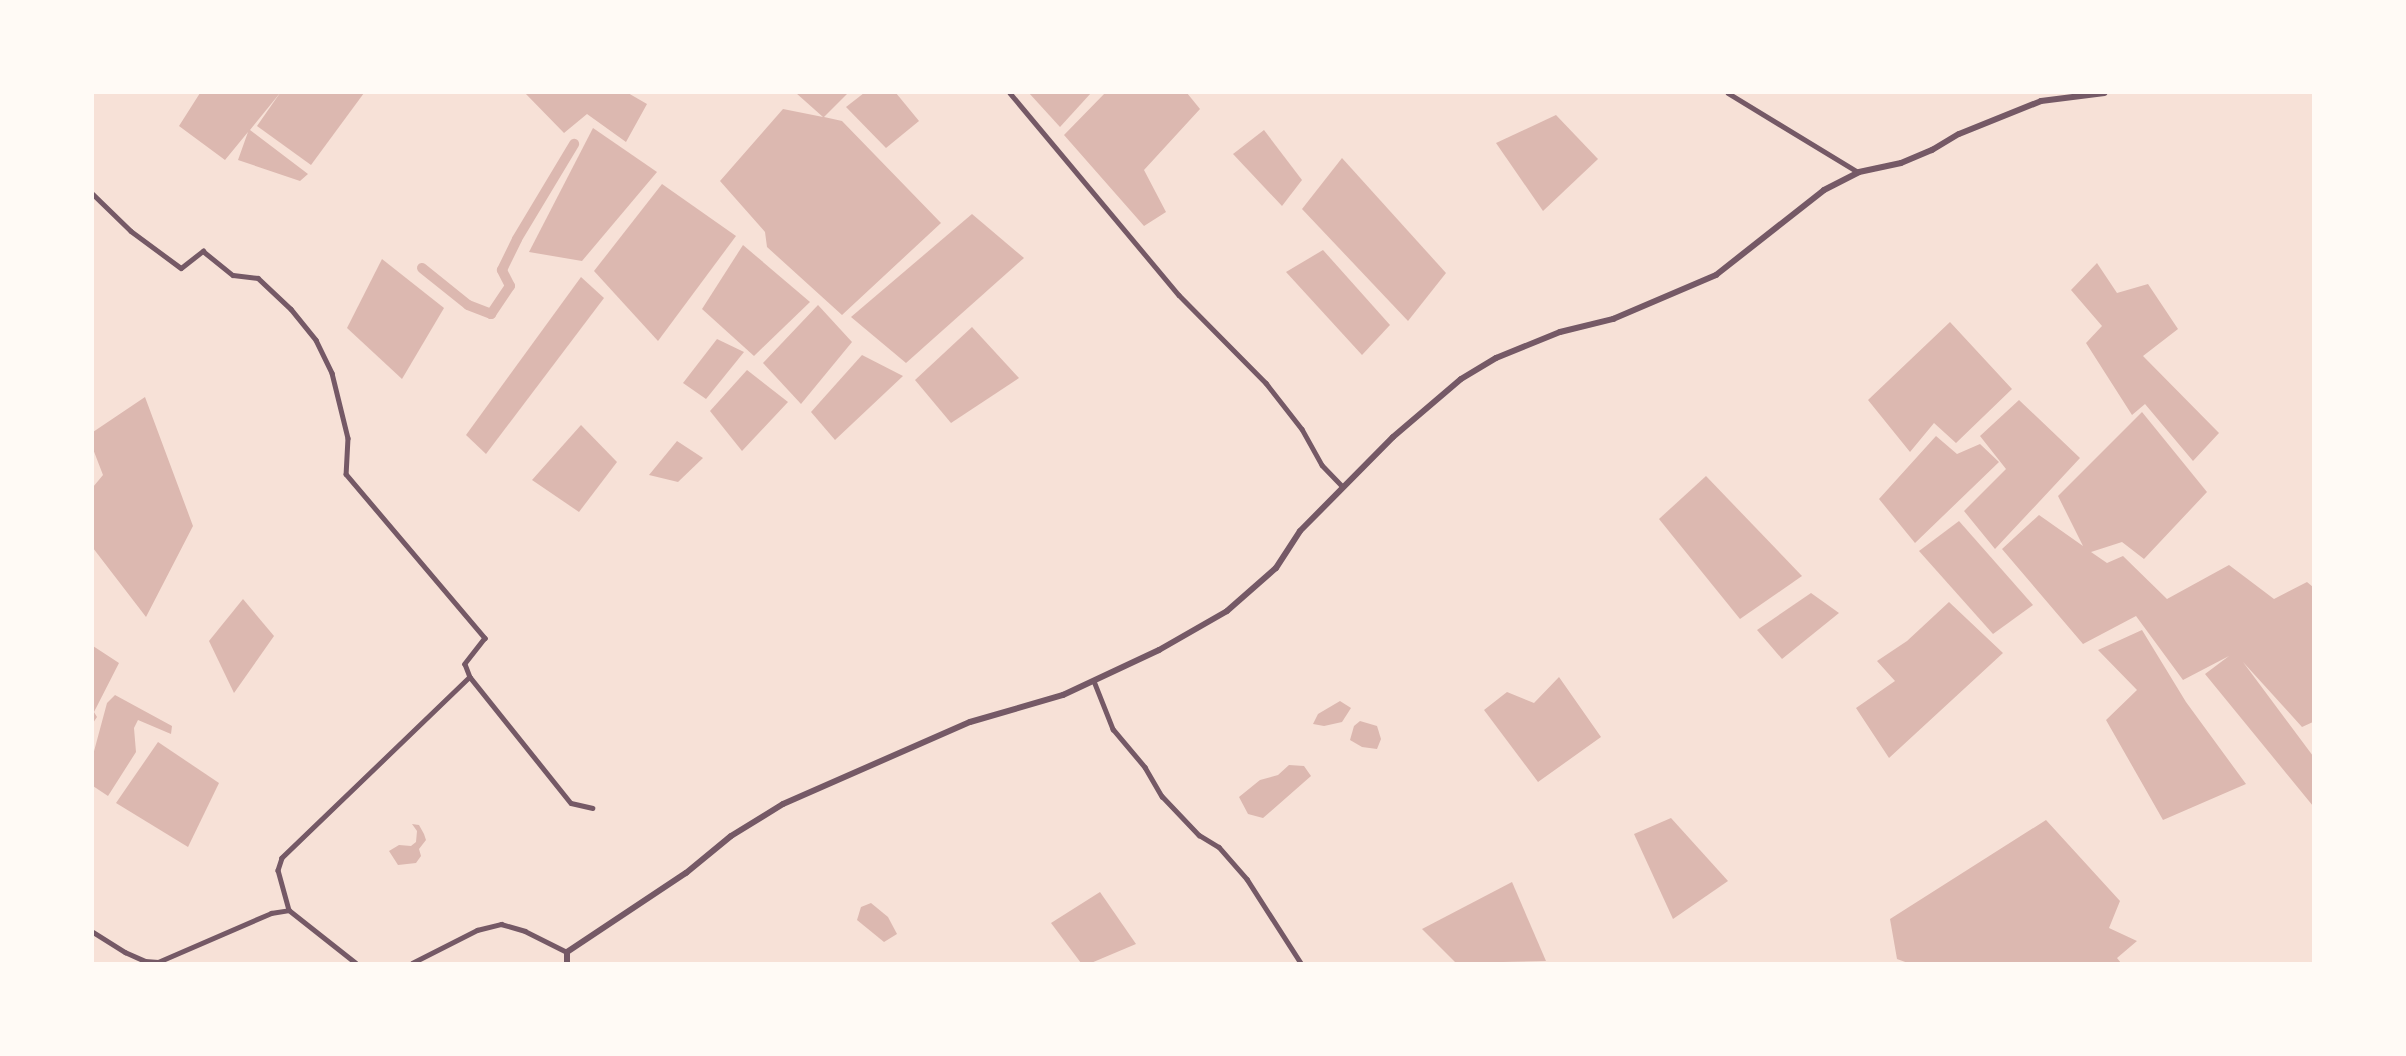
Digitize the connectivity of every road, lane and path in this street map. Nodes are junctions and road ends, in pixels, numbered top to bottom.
1 (1010, 93) edge
2 (1728, 93) edge
3 (2104, 93) edge
4 (1859, 172) junction
5 (93, 194) edge
6 (1342, 486) junction
7 (470, 677) junction
8 (1094, 681) junction
9 (592, 808) dead end
10 (289, 910) junction
11 (93, 932) edge
12 (567, 952) junction
13 (356, 963) edge
14 (412, 963) edge
15 (567, 963) edge
16 (1301, 963) edge

1 - 6 street
2 - 4 street
3 - 4 street
4 - 6 street
5 - 7 street
6 - 8 street
7 - 9 street
7 - 10 street
8 - 12 street
8 - 16 street
10 - 11 street
10 - 13 street
12 - 14 street
12 - 15 street

